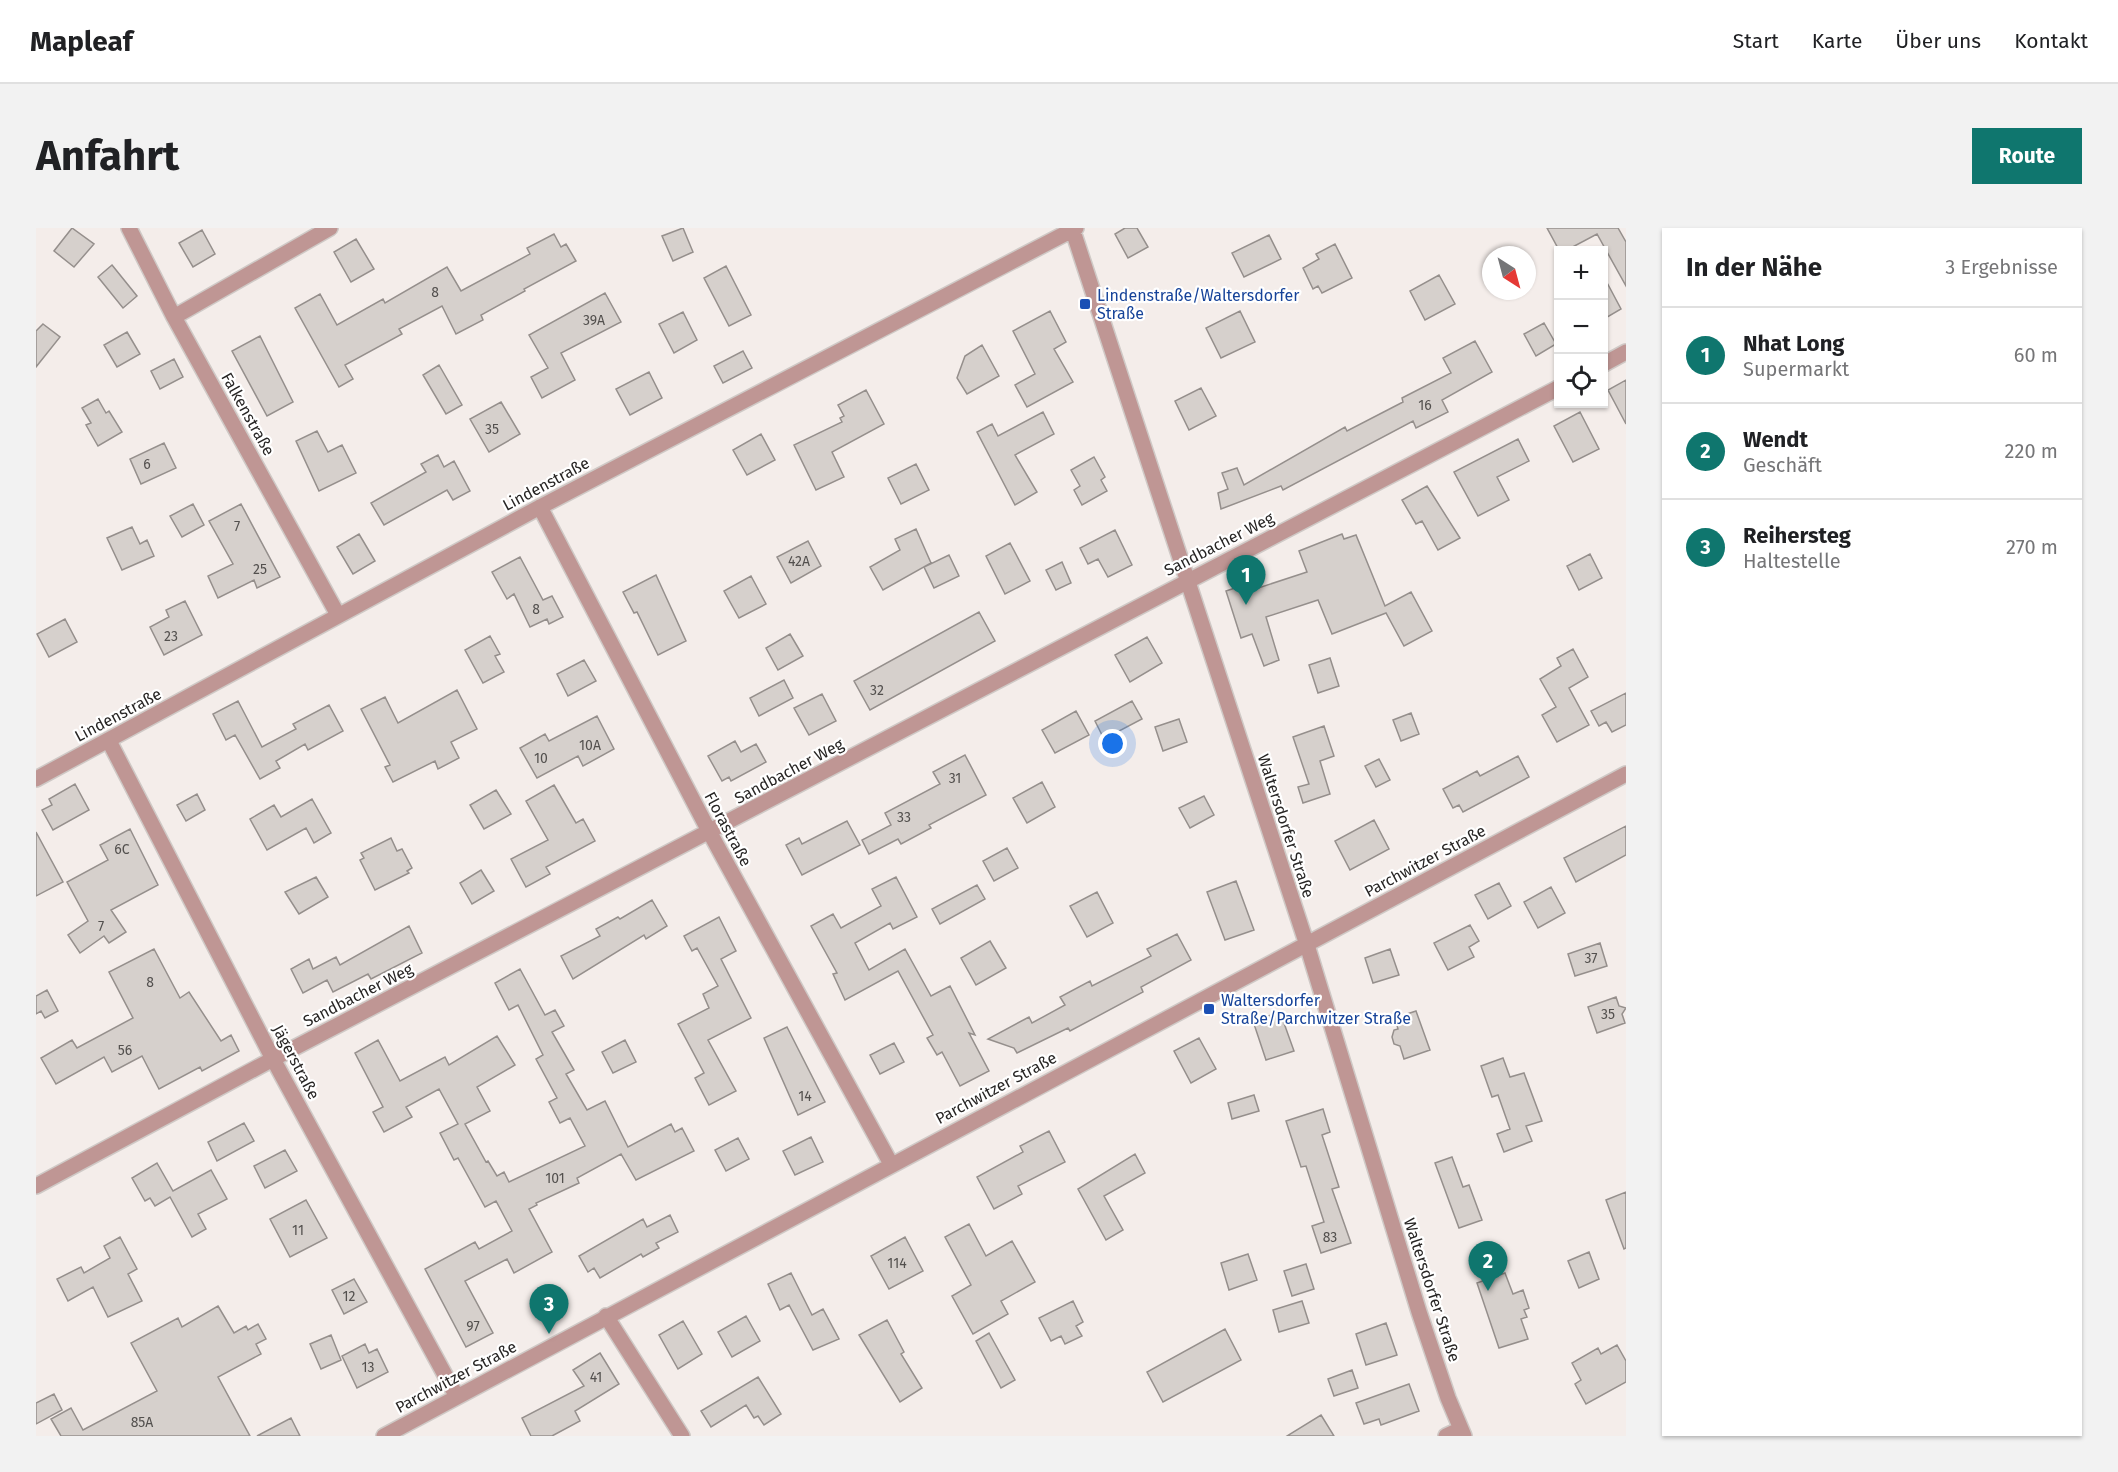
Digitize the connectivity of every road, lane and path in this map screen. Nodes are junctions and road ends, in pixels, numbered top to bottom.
1 (129, 228) edge
2 (330, 228) edge
3 (1073, 229) edge
4 (174, 317) junction
5 (1626, 352) edge
6 (1608, 362) edge
7 (1554, 390) edge
8 (540, 507) junction
9 (1186, 580) junction
10 (338, 615) junction
11 (109, 741) junction
12 (1626, 774) edge
13 (36, 779) edge
14 (710, 833) junction
15 (1307, 945) junction
16 (273, 1059) junction
17 (891, 1164) junction
18 (36, 1186) edge
19 (606, 1316) junction
20 (457, 1397) junction
21 (1462, 1432) edge
22 (384, 1436) edge
23 (682, 1436) edge
24 (1446, 1436) edge

1 - 4 street, Falkenstraße
2 - 4 street
3 - 8 street, Lindenstraße
3 - 9 street, Waltersdorfer Straße
4 - 10 street, Falkenstraße
5 - 6 street
7 - 9 street, Sandbacher Weg
8 - 10 street, Lindenstraße
8 - 14 street, Florastraße
9 - 14 street, Sandbacher Weg
9 - 15 street, Waltersdorfer Straße
10 - 11 street, Lindenstraße
11 - 13 street, Lindenstraße
11 - 16 street, Jägerstraße
12 - 15 street, Parchwitzer Straße
14 - 16 street, Sandbacher Weg
14 - 17 street, Florastraße
15 - 17 street, Parchwitzer Straße
15 - 21 street, Waltersdorfer Straße
16 - 18 street, Sandbacher Weg
16 - 20 street, Jägerstraße
17 - 19 street, Parchwitzer Straße
19 - 20 street, Parchwitzer Straße
19 - 23 street
20 - 22 street, Parchwitzer Straße
21 - 24 street

